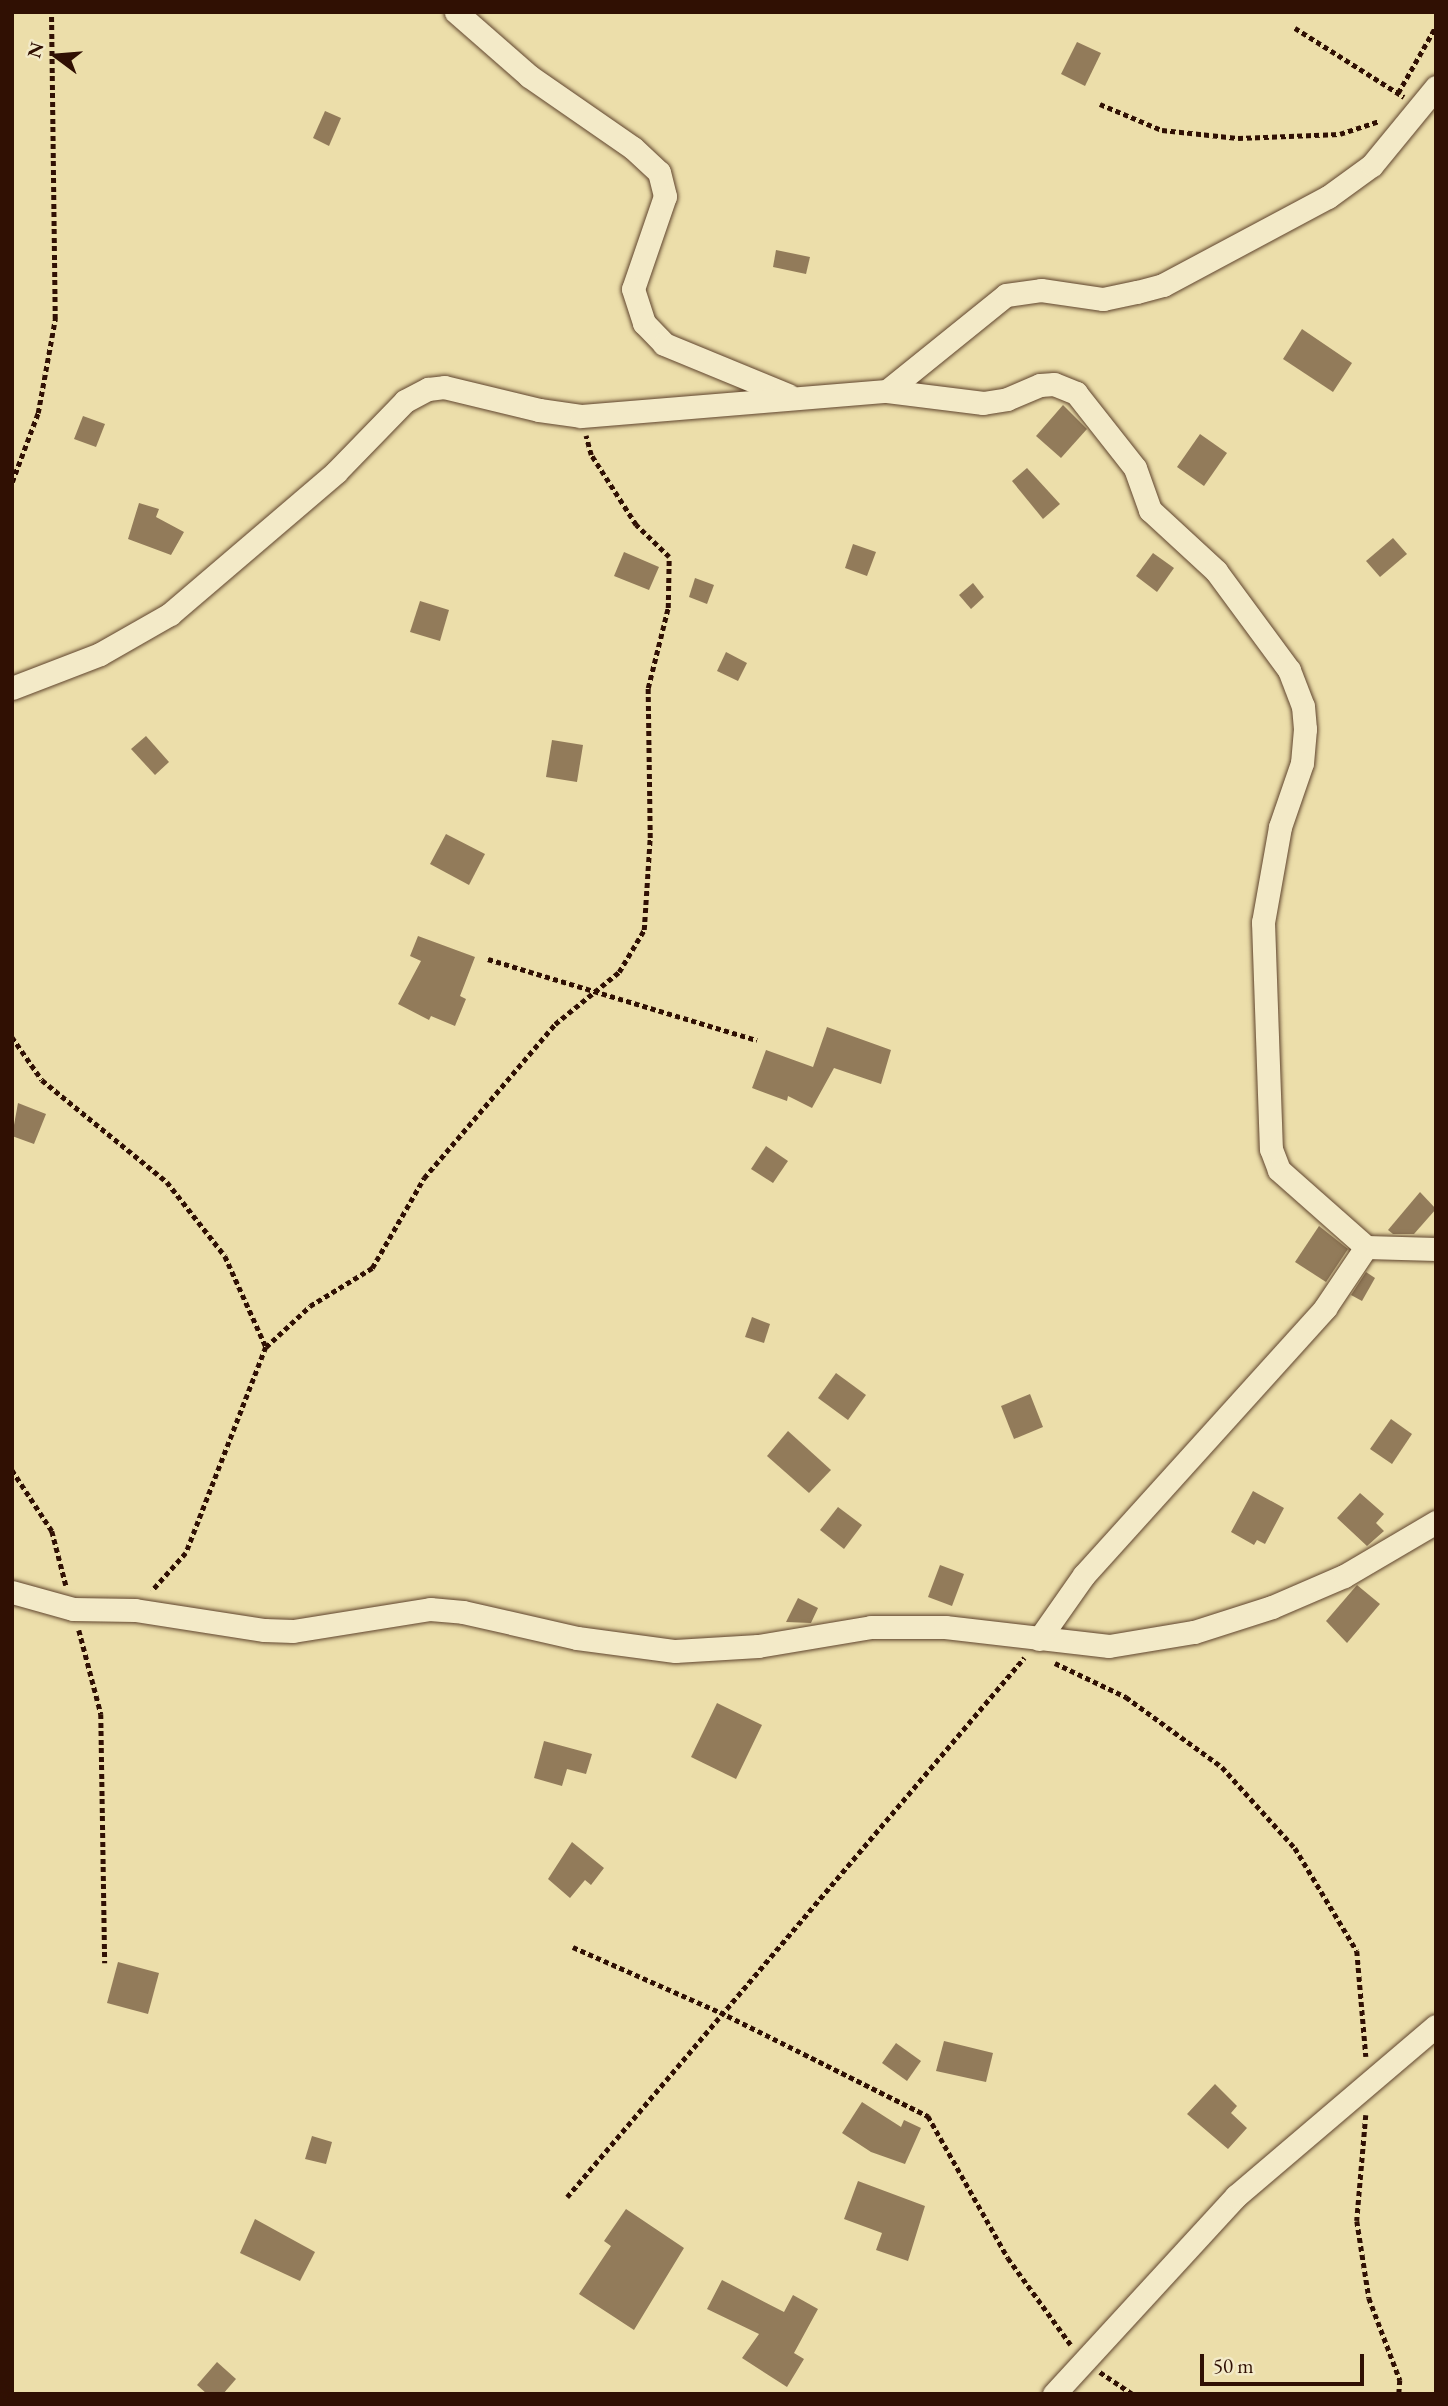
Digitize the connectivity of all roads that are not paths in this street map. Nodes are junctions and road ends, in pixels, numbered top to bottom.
1 (456, 12) edge
2 (1436, 86) edge
3 (887, 391) junction
4 (792, 397) junction
5 (12, 688) edge
6 (1366, 1247) junction
7 (1436, 1249) edge
8 (1436, 1522) edge
9 (12, 1592) edge
10 (1034, 1645) junction
11 (1436, 2026) edge
12 (1054, 2394) edge

1 - 4 street
2 - 3 street
3 - 4 street
3 - 6 street
4 - 5 street
6 - 7 street
6 - 10 street
8 - 10 street
9 - 10 street
11 - 12 street

